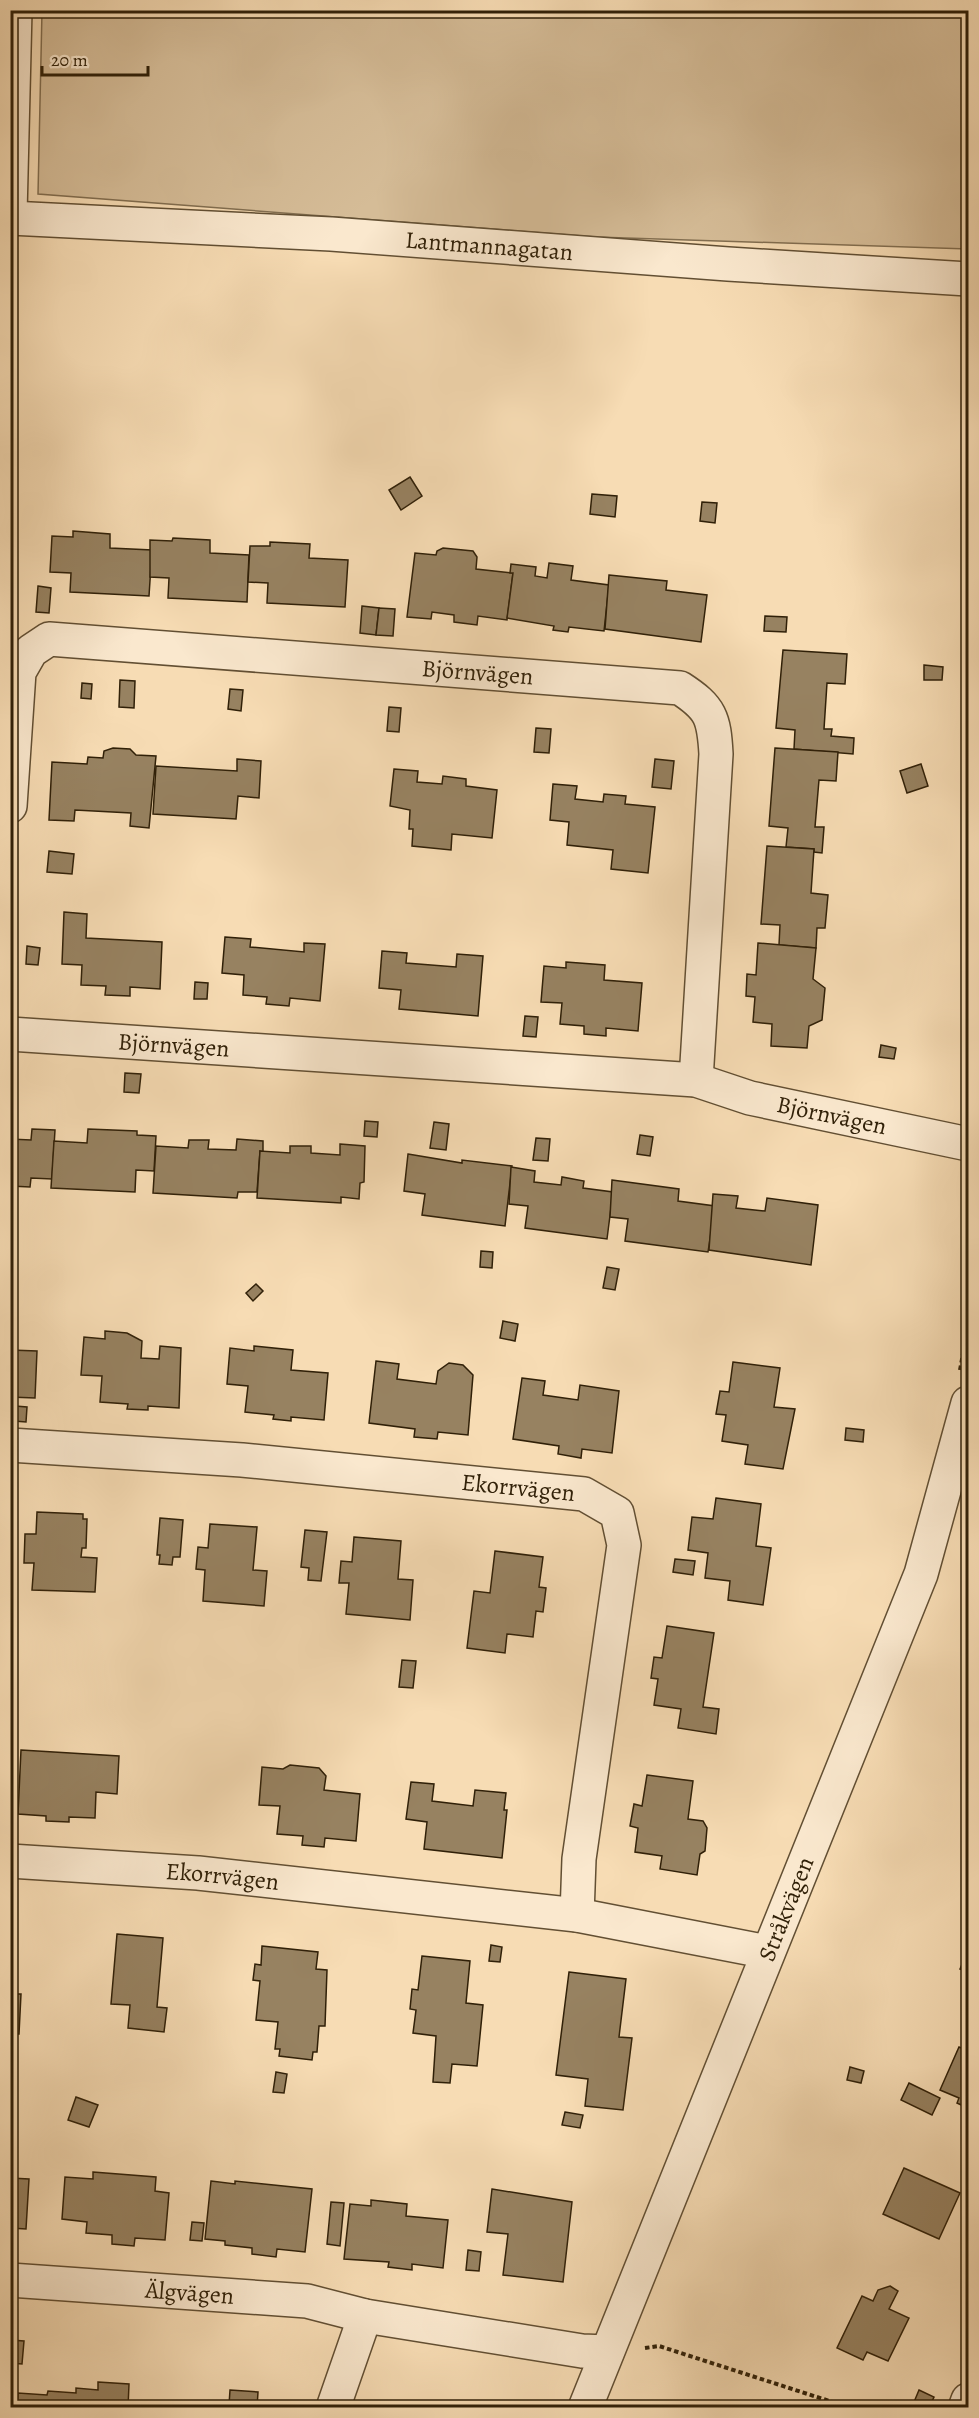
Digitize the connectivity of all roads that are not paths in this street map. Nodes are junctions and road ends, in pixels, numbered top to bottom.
1 (15, 10) edge
2 (10, 216) edge
3 (969, 279) edge
4 (10, 806) edge
5 (10, 1034) edge
6 (696, 1080) junction
7 (969, 1144) edge
8 (969, 1403) edge
9 (10, 1445) edge
10 (10, 1861) edge
11 (577, 1915) junction
12 (768, 1952) junction
13 (10, 2280) edge
14 (365, 2316) junction
15 (607, 2352) junction
16 (969, 2400) edge
17 (333, 2408) edge
18 (585, 2408) edge
19 (965, 2408) edge

1 - 2 street
2 - 3 street, Lantmannagatan
4 - 6 street, Björnvägen
5 - 6 street, Björnvägen
6 - 7 street, Björnvägen
8 - 12 street, Stråkvägen
9 - 11 street, Ekorrvägen
10 - 11 street, Ekorrvägen
11 - 12 street, Ekorrvägen
12 - 15 street, Stråkvägen
13 - 14 street, Älgvägen
14 - 15 street, Älgvägen
14 - 17 street
15 - 18 street, Stråkvägen
16 - 19 street

